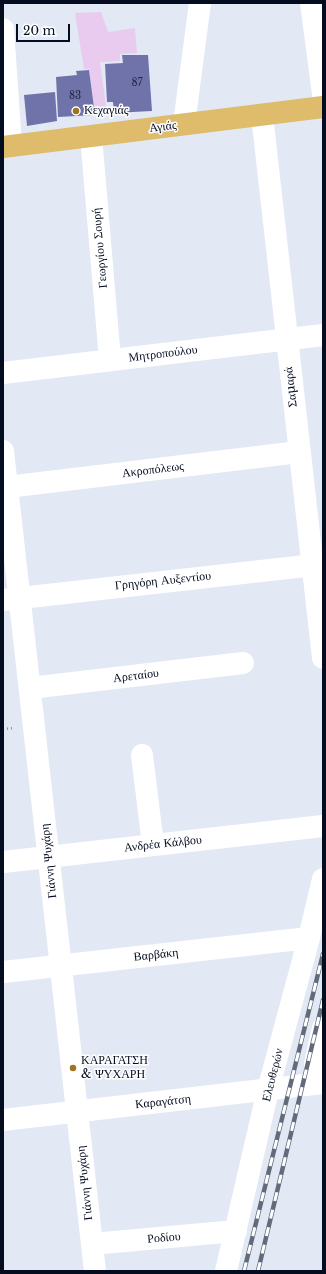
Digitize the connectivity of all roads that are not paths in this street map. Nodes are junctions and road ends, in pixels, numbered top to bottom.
1 (200, 3) edge
2 (311, 3) edge
3 (3, 29) edge
4 (323, 94) edge
5 (323, 107) edge
6 (262, 115) junction
7 (184, 124) junction
8 (91, 136) junction
9 (7, 146) edge
10 (323, 335) edge
11 (286, 340) junction
12 (110, 360) junction
13 (3, 373) edge
14 (3, 451) edge
15 (299, 452) junction
16 (7, 487) junction
17 (318, 564) edge
18 (11, 599) edge
19 (323, 658) edge
20 (243, 663) dead end
21 (30, 688) junction
22 (142, 754) dead end
23 (323, 826) edge
24 (153, 844) junction
25 (49, 856) junction
26 (3, 862) edge
27 (323, 879) edge
28 (309, 938) junction
29 (61, 966) junction
30 (3, 972) edge
31 (323, 1028) edge
32 (320, 1086) edge
33 (268, 1090) junction
34 (77, 1112) junction
35 (3, 1120) edge
36 (236, 1231) junction
37 (92, 1244) junction
38 (95, 1271) edge
39 (226, 1271) edge

1 - 7 street
2 - 4 street
3 - 9 street
5 - 6 main road, Αγιάς
6 - 7 main road, Αγιάς
6 - 11 street, Σαμαρά
7 - 8 main road, Αγιάς
8 - 9 main road, Αγιάς
8 - 12 street, Γεωργίου Σουρή
10 - 11 street, Μητροπούλου
11 - 12 street, Μητροπούλου
11 - 15 street, Σαμαρά
12 - 13 street, Μητροπούλου
14 - 16 street, Γιάννη Ψυχάρη
15 - 16 street, Ακροπόλεως
15 - 17 street, Σαμαρά
16 - 18 street, Γιάννη Ψυχάρη
17 - 18 street, Γρηγόρη Αυξεντίου
17 - 19 street, Σαμαρά
18 - 21 street, Γιάννη Ψυχάρη
20 - 21 street, Αρεταίου
21 - 25 street, Γιάννη Ψυχάρη
22 - 24 street
23 - 24 street, Ανδρέα Κάλβου
24 - 25 street, Ανδρέα Κάλβου
25 - 26 street, Ανδρέα Κάλβου
25 - 29 street, Γιάννη Ψυχάρη
27 - 28 street, Ελευθερών
28 - 29 street, Βαρβάκη
28 - 33 street, Ελευθερών
29 - 30 street, Βαρβάκη
29 - 34 street, Γιάννη Ψυχάρη
31 - 32 street
32 - 33 street, Καραγάτση
33 - 34 street, Καραγάτση
33 - 36 street, Ελευθερών
34 - 35 street, Καραγάτση
34 - 37 street, Γιάννη Ψυχάρη
36 - 37 street, Ροδίου
36 - 39 street, Ελευθερών
37 - 38 street, Γιάννη Ψυχάρη

